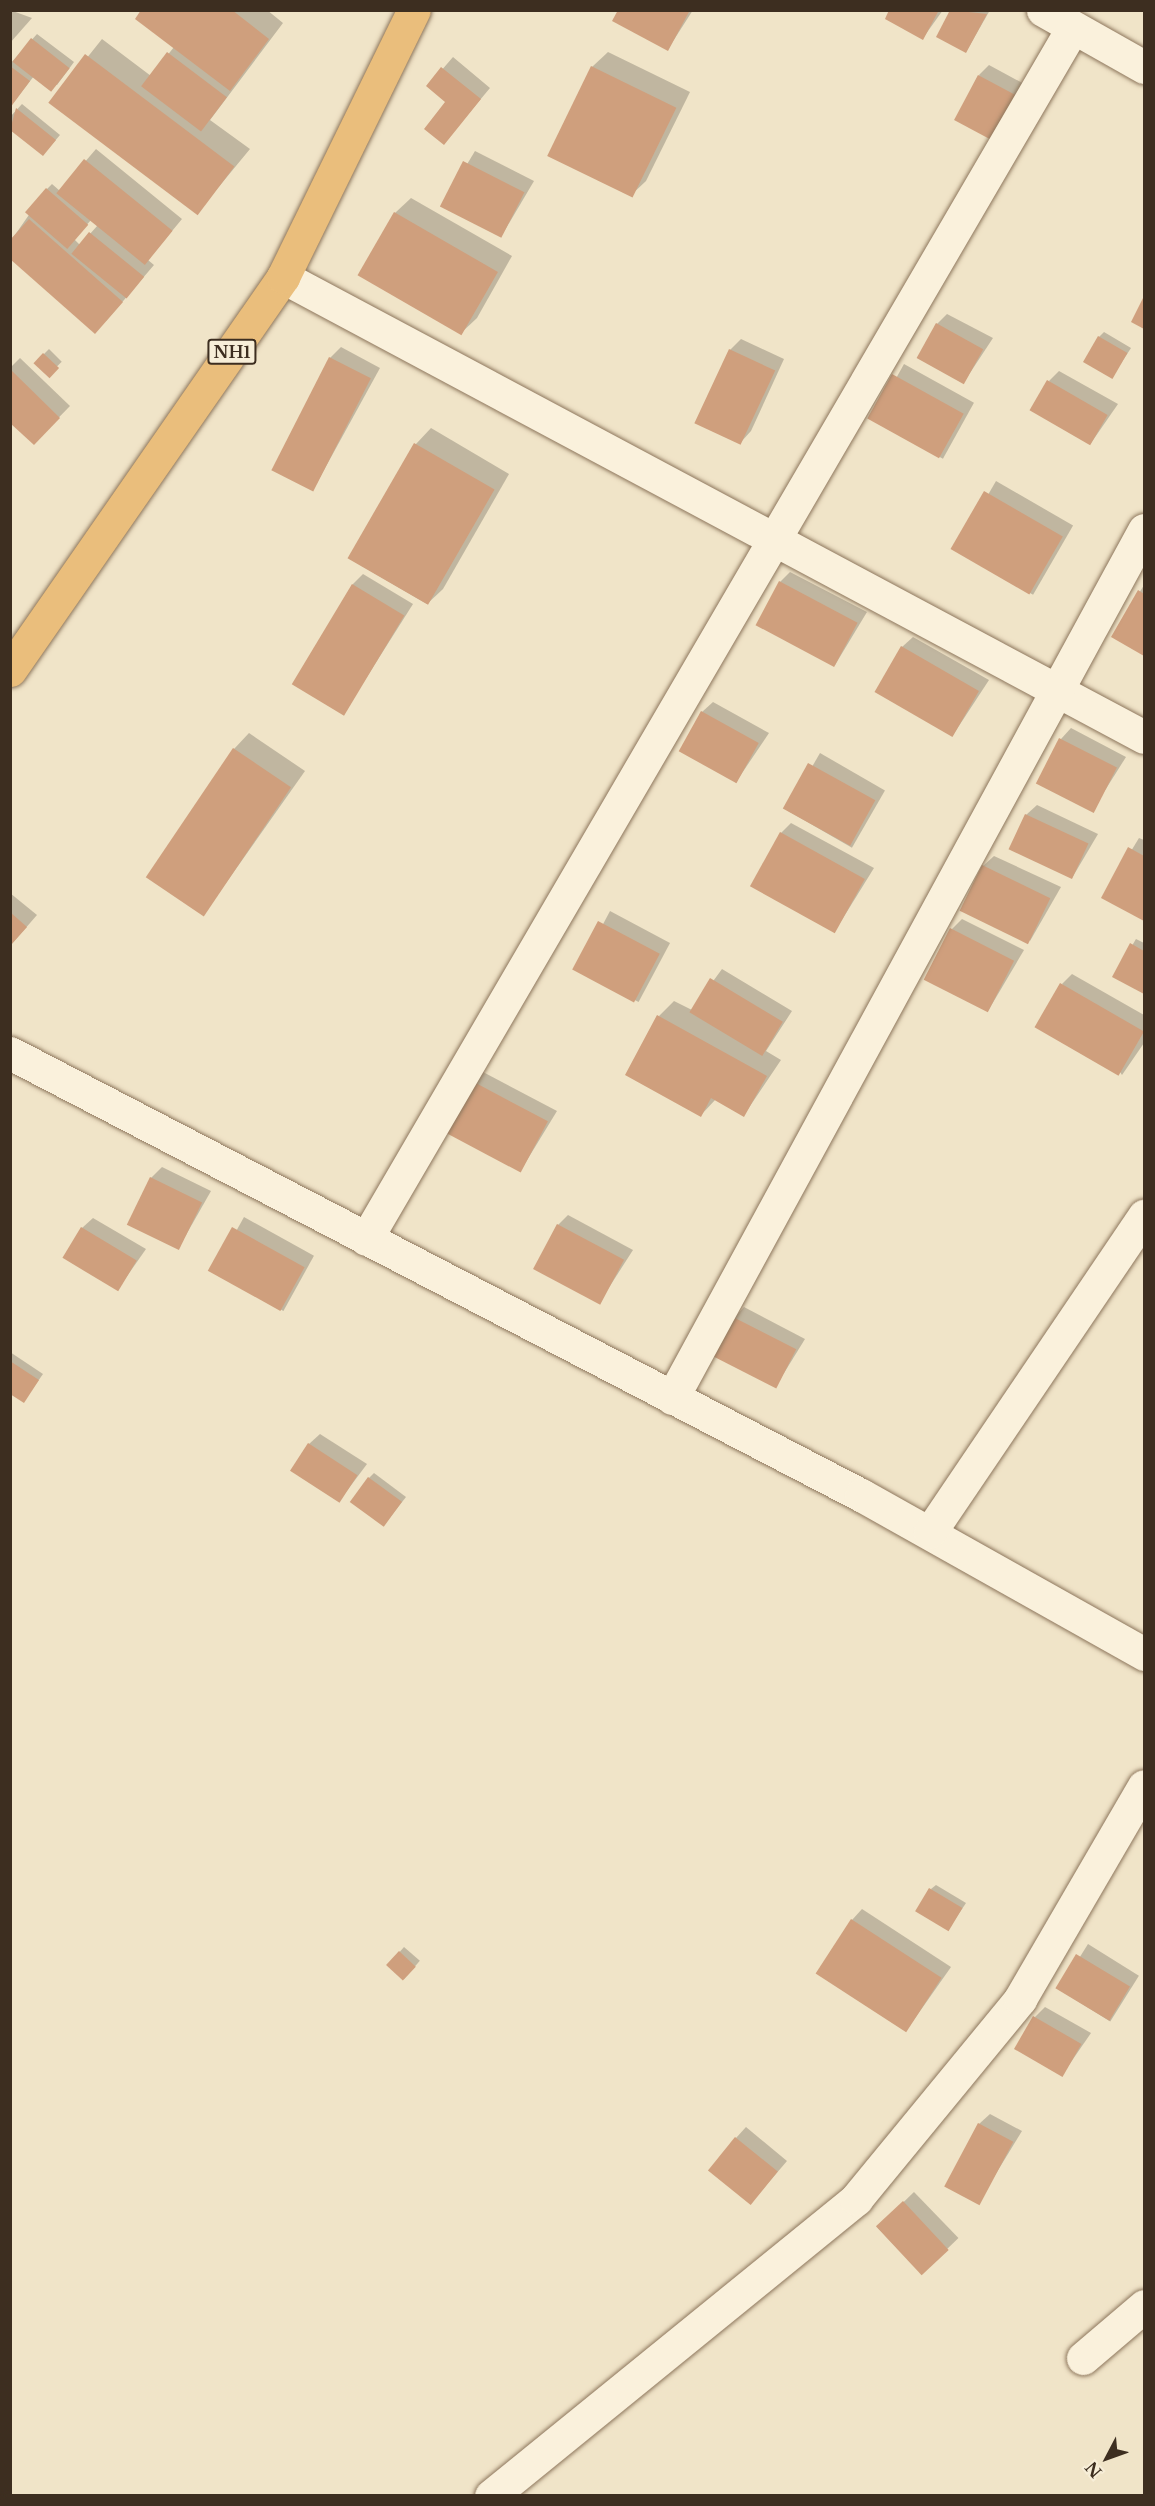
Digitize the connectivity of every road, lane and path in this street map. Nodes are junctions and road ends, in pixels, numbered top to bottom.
1 (414, 10) edge
2 (1043, 10) edge
3 (1072, 29) junction
4 (1144, 67) edge
5 (283, 276) junction
6 (1144, 530) edge
7 (774, 541) junction
8 (10, 670) edge
9 (1056, 691) junction
10 (1144, 737) edge
11 (10, 1053) edge
12 (1144, 1216) edge
13 (366, 1239) junction
14 (672, 1398) junction
15 (930, 1532) junction
16 (1144, 1654) edge
17 (1144, 1786) edge
18 (1144, 2306) edge
19 (1083, 2358) dead end
20 (491, 2496) edge

1 - 5 highway, NH1
2 - 3 street
3 - 4 street
3 - 7 street
5 - 7 street
5 - 8 highway, NH1
6 - 9 street
7 - 9 street
7 - 13 street
9 - 10 street
9 - 14 street
11 - 13 street
12 - 15 street
13 - 14 street
14 - 15 street
15 - 16 street
17 - 20 street
18 - 19 street

